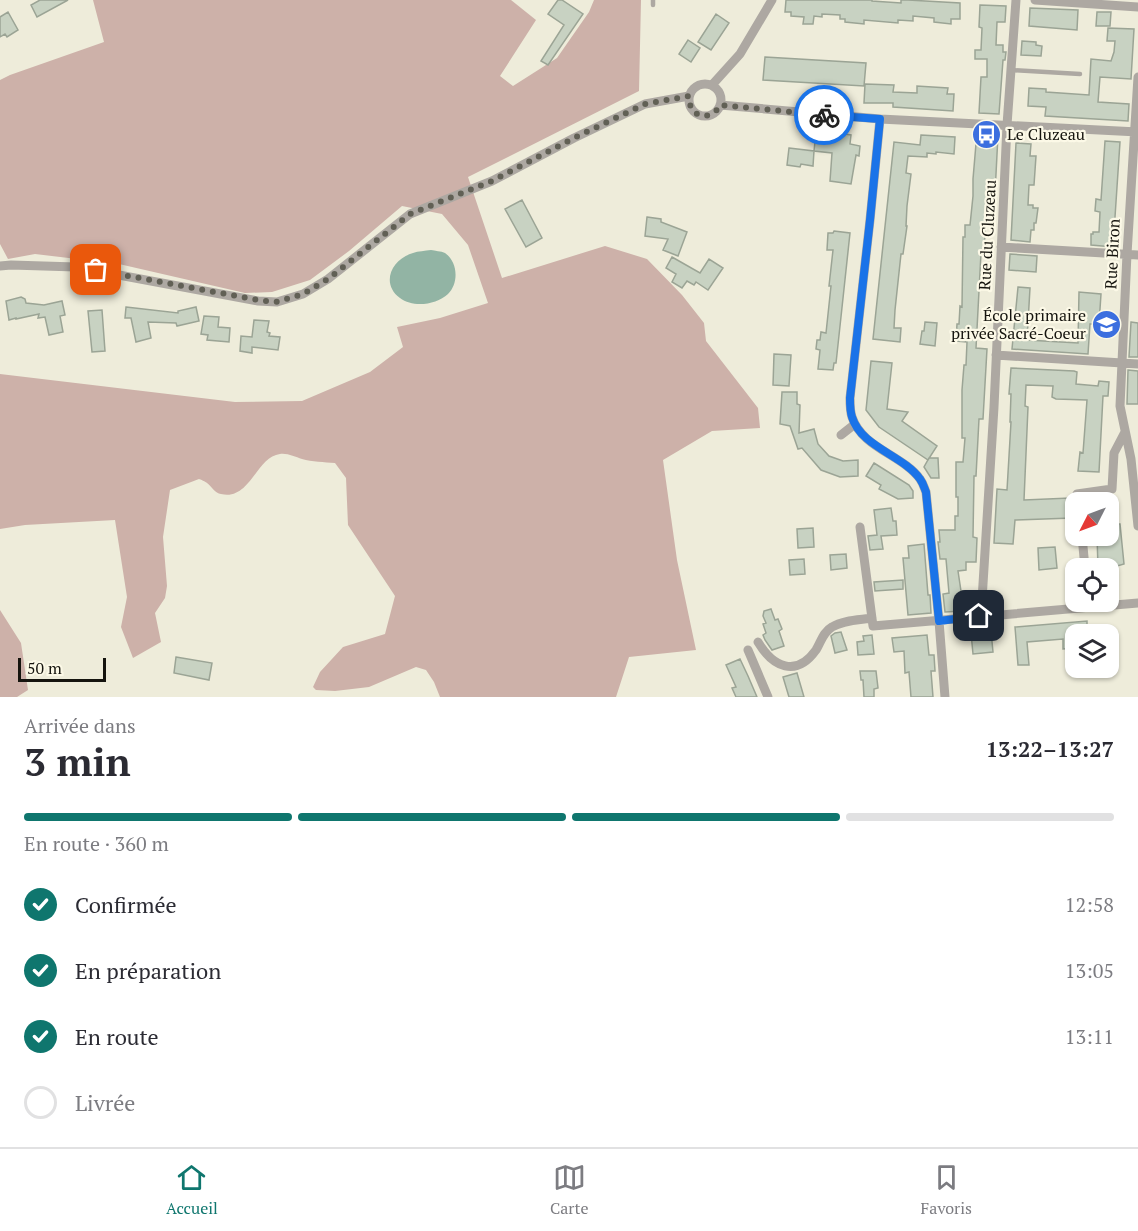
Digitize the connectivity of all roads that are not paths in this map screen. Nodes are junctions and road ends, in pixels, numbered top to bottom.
1 (772, 0) edge
2 (1016, 0) edge
3 (1035, 0) edge
4 (1138, 7) edge
5 (1011, 70) junction
6 (1080, 74) dead end
7 (1138, 77) edge
8 (712, 85) junction
9 (689, 96) junction
10 (720, 105) junction
11 (880, 119) junction
12 (1007, 125) junction
13 (1136, 132) edge
14 (1001, 247) junction
15 (1126, 254) junction
16 (1138, 255) edge
17 (0, 266) edge
18 (996, 355) junction
19 (1121, 363) junction
20 (1138, 364) edge
21 (855, 424) junction
22 (1125, 432) junction
23 (841, 435) dead end
24 (1091, 492) edge
25 (1138, 526) edge
26 (860, 527) dead end
27 (1119, 603) edge
28 (1138, 603) edge
29 (1065, 607) edge
30 (981, 616) junction
31 (939, 621) junction
32 (873, 622) junction
33 (758, 642) dead end
34 (748, 650) dead end
35 (768, 697) edge
36 (945, 697) edge

1 - 8 street
2 - 5 street, Rue du Cluzeau
3 - 4 street
5 - 6 lane
5 - 12 street, Rue du Cluzeau
7 - 13 street, Rue Biron
8 - 9 street
8 - 10 street
9 - 10 street
9 - 17 street
10 - 11 street
11 - 12 street
11 - 21 street
12 - 13 street
12 - 14 street, Rue du Cluzeau
13 - 15 street, Rue Biron
14 - 15 street
14 - 18 street, Rue du Cluzeau
15 - 16 street
15 - 19 street, Rue Biron
18 - 19 street
18 - 30 street, Rue du Cluzeau
19 - 20 street
19 - 22 street, Rue Biron
21 - 23 street
21 - 31 street
22 - 24 street
22 - 25 street, Rue Biron
26 - 32 street
27 - 28 street
29 - 30 street
30 - 31 street
31 - 32 street
31 - 36 street
32 - 33 street
34 - 35 street

